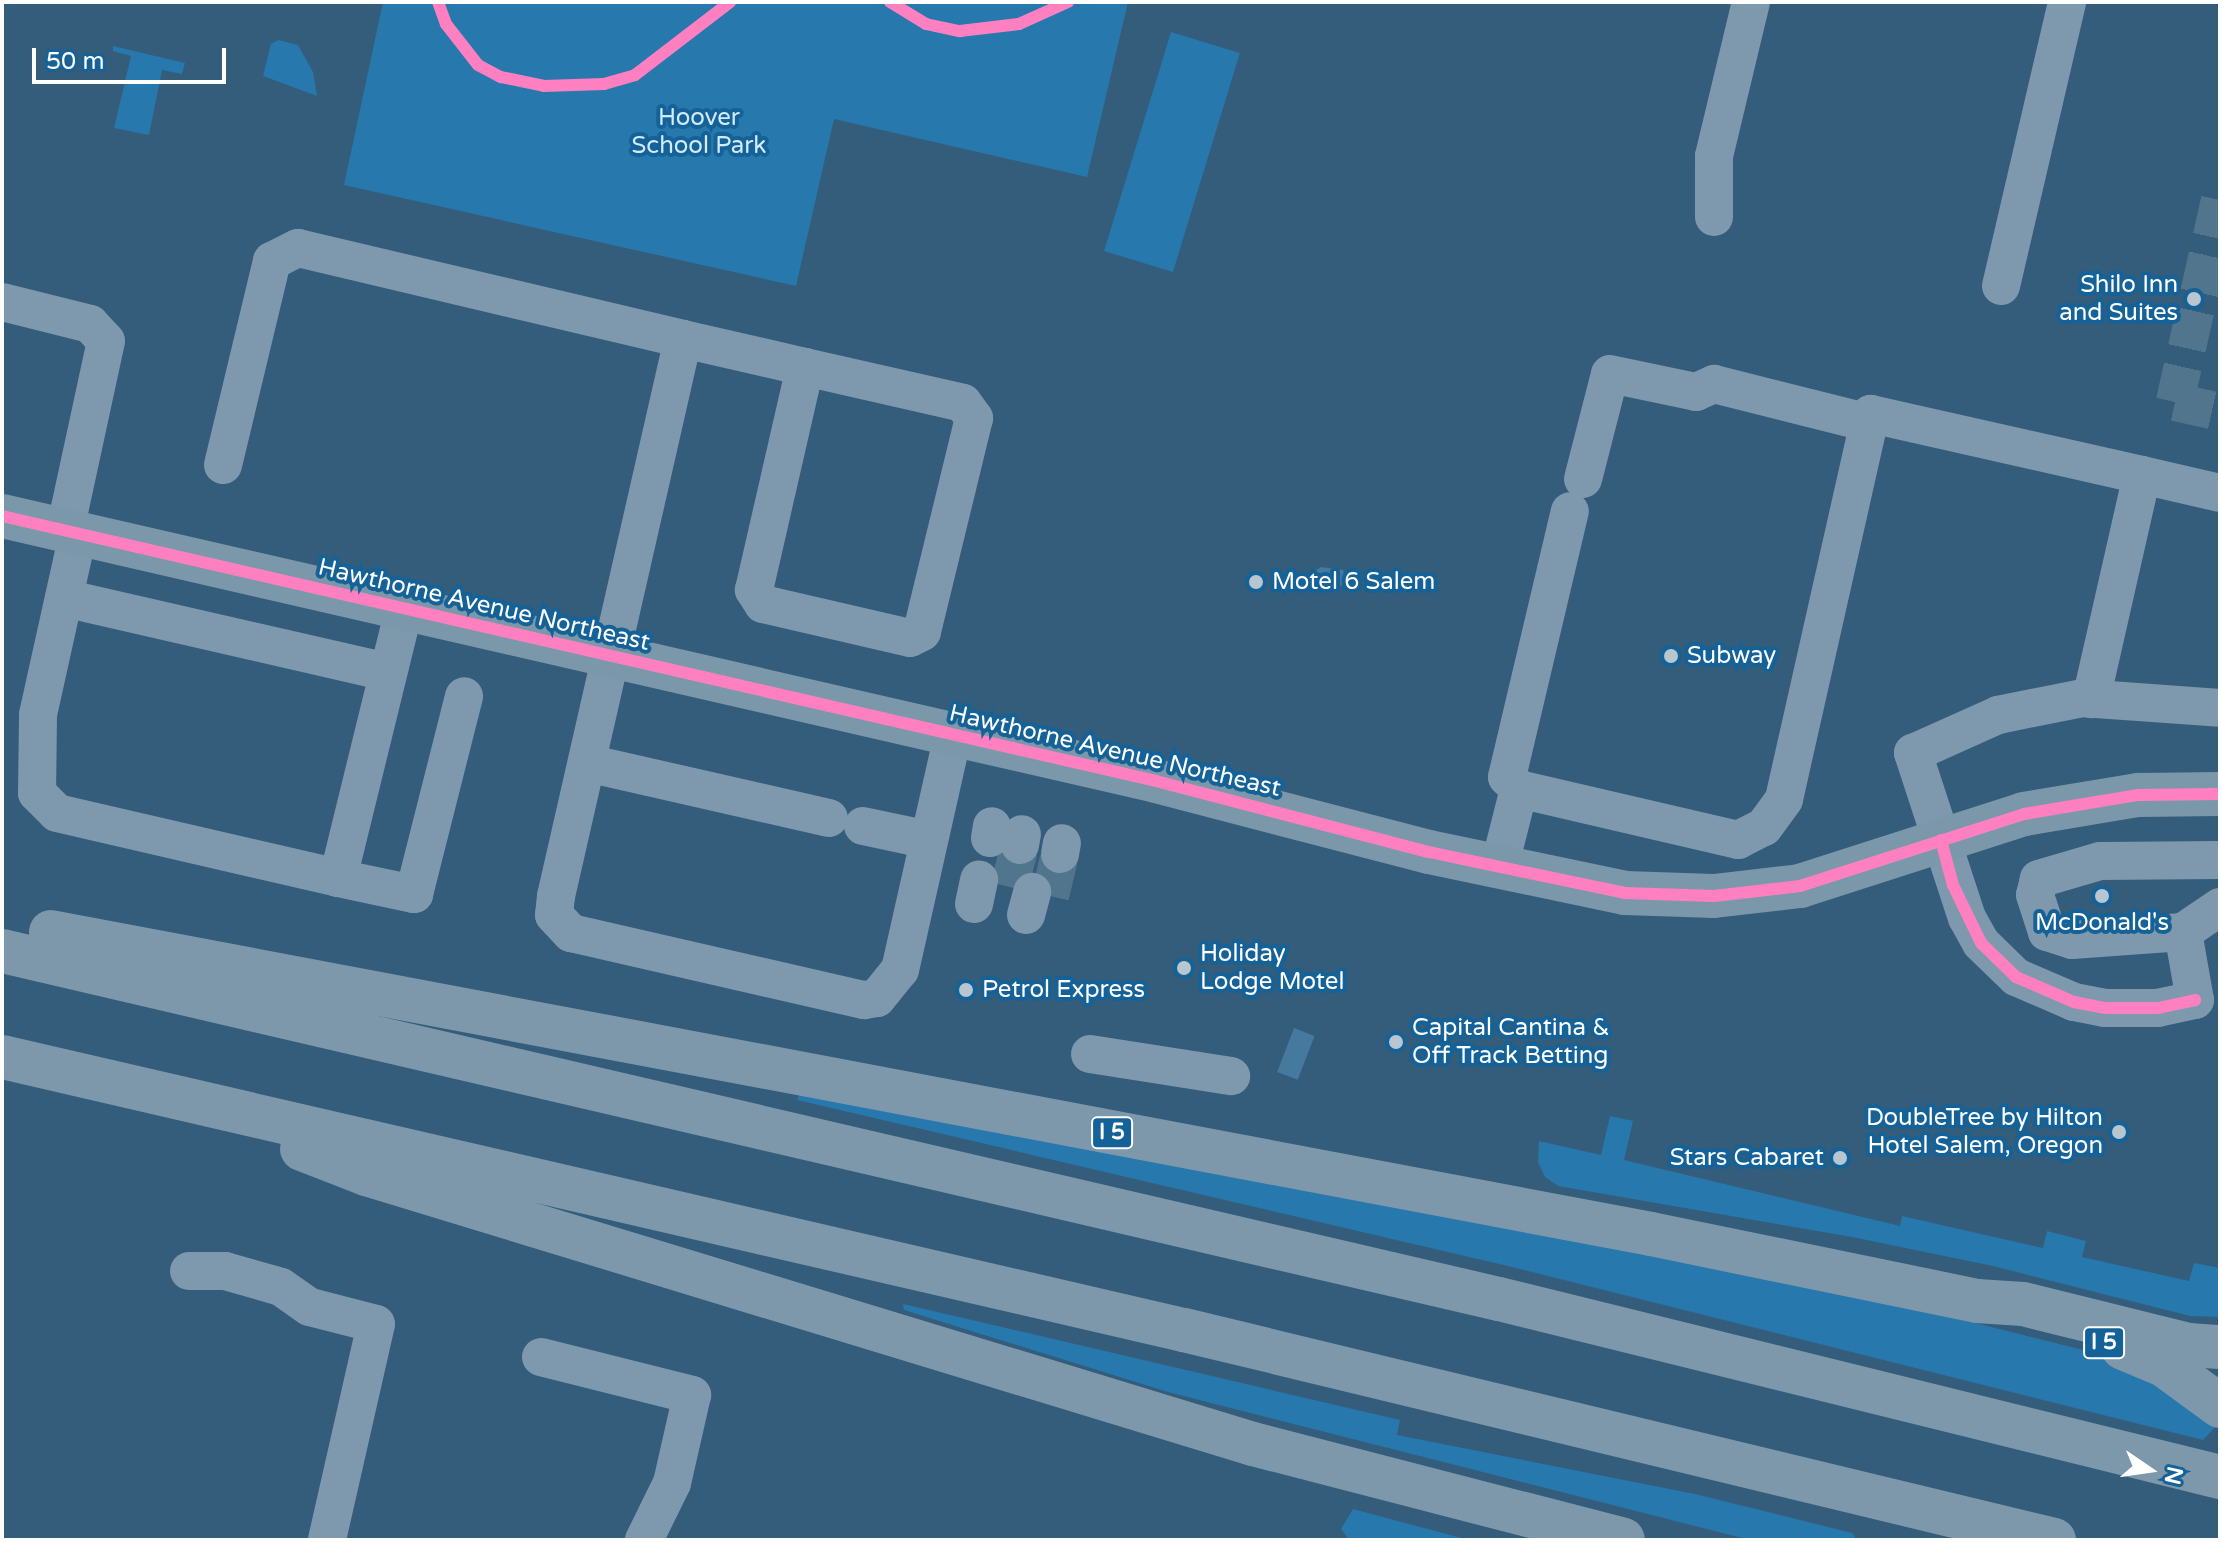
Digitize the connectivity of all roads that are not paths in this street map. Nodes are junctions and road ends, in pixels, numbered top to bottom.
1 (1751, 2) edge
2 (2067, 2) edge
3 (1714, 217) dead end
4 (2001, 286) dead end
5 (2, 302) edge
6 (683, 339) junction
7 (805, 367) junction
8 (1869, 423) junction
9 (223, 465) dead end
10 (2142, 475) junction
11 (2220, 493) edge
12 (2, 516) edge
13 (72, 532) junction
14 (64, 598) junction
15 (404, 610) junction
16 (611, 657) junction
17 (388, 672) junction
18 (464, 696) dead end
19 (2091, 699) junction
20 (2220, 708) edge
21 (953, 735) junction
22 (587, 763) junction
23 (1519, 789) junction
24 (2220, 794) edge
25 (929, 840) junction
26 (1941, 840) junction
27 (2220, 860) edge
28 (1499, 868) junction
29 (338, 878) junction
30 (2220, 907) edge
31 (2, 922) edge
32 (2183, 932) junction
33 (2, 951) edge
34 (1090, 1054) dead end
35 (2, 1057) edge
36 (1231, 1076) dead end
37 (166, 1094) junction
38 (189, 1271) dead end
39 (1977, 1301) junction
40 (2220, 1347) edge
41 (541, 1357) dead end
42 (2220, 1406) edge
43 (2220, 1477) edge
44 (327, 1540) edge
45 (644, 1540) edge
46 (1623, 1540) edge
47 (2054, 1540) edge

1 - 3 street
2 - 4 street
5 - 13 street
6 - 7 street
6 - 9 street
6 - 16 street
7 - 7 street
8 - 10 street
8 - 23 street
8 - 23 street
10 - 11 street
10 - 19 street
12 - 13 main road, Hawthorne Avenue Northeast
13 - 14 street
13 - 15 main road, Hawthorne Avenue Northeast
14 - 17 street
14 - 29 street
15 - 16 main road, Hawthorne Avenue Northeast
15 - 17 street
16 - 21 main road, Hawthorne Avenue Northeast
16 - 22 street
17 - 29 street
18 - 29 street
19 - 20 street
19 - 26 street
21 - 25 street
21 - 28 main road, Hawthorne Avenue Northeast
22 - 25 street
22 - 25 street
23 - 28 street
24 - 26 main road, Hawthorne Avenue Northeast
26 - 28 main road, Hawthorne Avenue Northeast
26 - 32 street
27 - 32 street
30 - 32 street
31 - 39 highway, I 5
33 - 43 highway
34 - 36 street
35 - 37 highway
37 - 46 highway
37 - 47 highway
38 - 44 street
39 - 40 highway, I 5
39 - 42 highway, I 5
41 - 45 street

